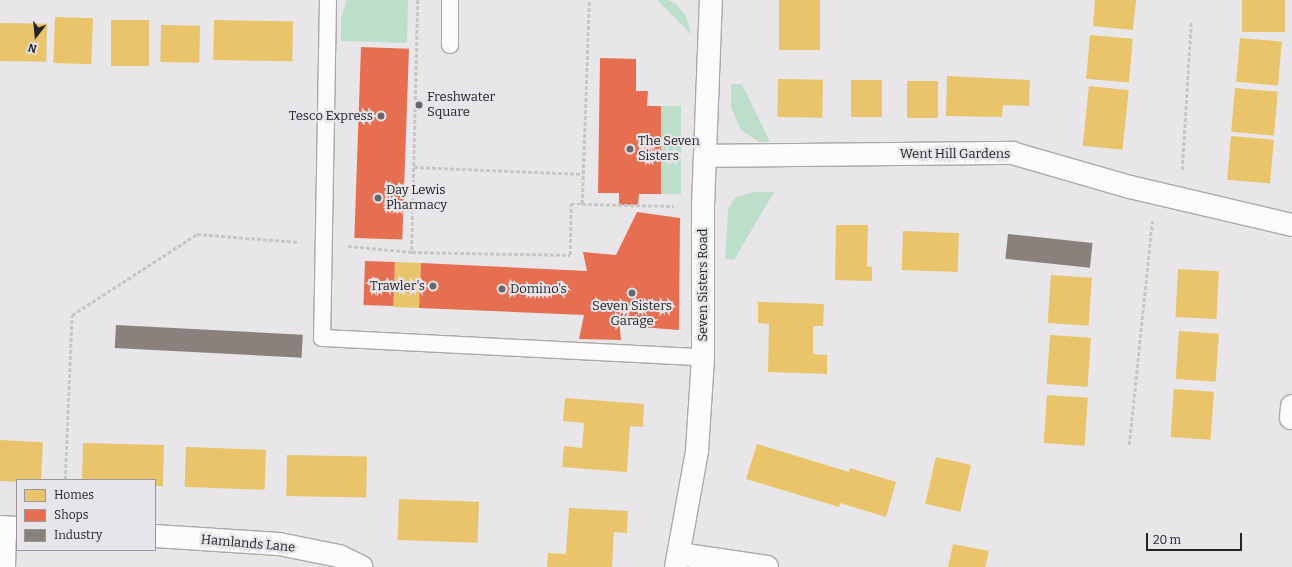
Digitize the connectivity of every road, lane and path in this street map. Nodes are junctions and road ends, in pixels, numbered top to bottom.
1 (328, 0) edge
2 (418, 0) edge
3 (450, 0) edge
4 (589, 0) edge
5 (711, 0) edge
6 (1191, 22) dead end
7 (450, 45) dead end
8 (705, 156) junction
9 (414, 167) junction
10 (583, 174) junction
11 (1155, 193) junction
12 (1180, 198) junction
13 (582, 204) junction
14 (703, 206) junction
15 (1292, 225) edge
16 (323, 244) junction
17 (412, 252) junction
18 (703, 357) junction
19 (1129, 445) dead end
20 (65, 479) edge
21 (8, 527) edge
22 (156, 536) edge
23 (677, 560) edge
24 (7, 567) edge
25 (362, 567) edge
26 (767, 567) edge

1 - 16 lane
2 - 9 path
3 - 7 lane
4 - 10 path
5 - 8 street, Seven Sisters Road
6 - 12 path
8 - 11 street, Went Hill Gardens
8 - 14 street, Seven Sisters Road
9 - 10 path
9 - 17 path
10 - 13 path
11 - 12 street, Went Hill Gardens
11 - 19 path
12 - 15 street, Went Hill Gardens
13 - 14 path
13 - 17 path
14 - 18 street, Seven Sisters Road
16 - 17 path
16 - 18 lane
16 - 20 path
18 - 23 street, Seven Sisters Road
21 - 24 lane
22 - 25 street, Hamlands Lane
23 - 26 street

